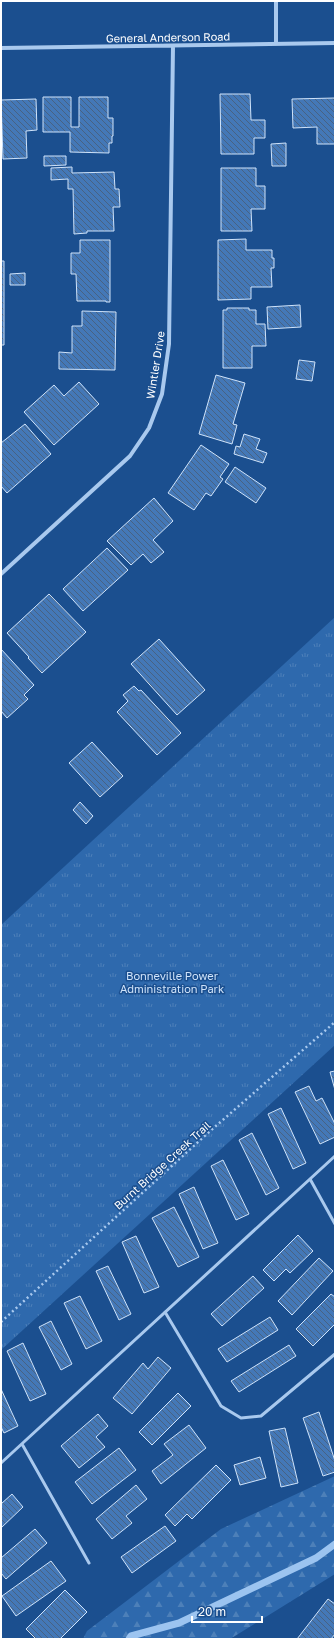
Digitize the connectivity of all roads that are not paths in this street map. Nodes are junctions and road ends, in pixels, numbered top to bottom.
1 (276, 1) edge
2 (335, 43) edge
3 (276, 44) junction
4 (173, 46) junction
5 (1, 48) edge
6 (1, 574) edge
7 (335, 1156) edge
8 (310, 1179) junction
9 (335, 1224) edge
10 (165, 1312) junction
11 (335, 1354) edge
12 (22, 1444) junction
13 (1, 1463) edge
14 (89, 1563) dead end

1 - 3 street
2 - 3 street, General Anderson Road
3 - 4 street, General Anderson Road
4 - 5 street, General Anderson Road
4 - 6 street, Wintler Drive
7 - 8 lane
8 - 9 lane
8 - 10 lane
10 - 11 lane
10 - 12 lane
12 - 13 lane
12 - 14 lane

